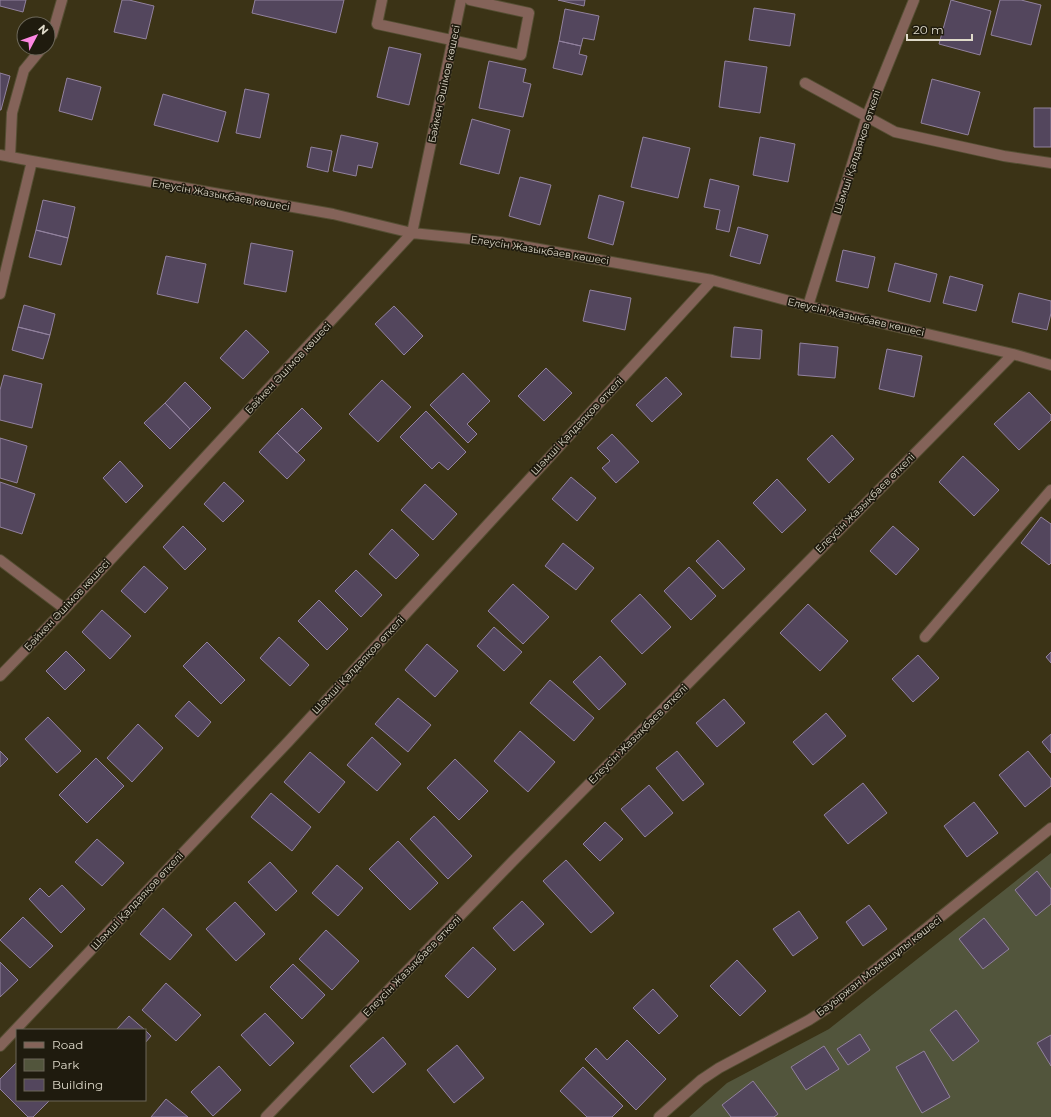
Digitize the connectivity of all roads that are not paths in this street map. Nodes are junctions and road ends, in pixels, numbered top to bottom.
1 (62, 0) edge
2 (382, 0) edge
3 (461, 0) edge
4 (470, 0) edge
5 (914, 0) edge
6 (56, 19) edge
7 (453, 41) junction
8 (35, 56) edge
9 (806, 83) dead end
10 (867, 116) junction
11 (5, 156) edge
12 (32, 161) junction
13 (1051, 163) edge
14 (412, 233) junction
15 (712, 280) junction
16 (0, 294) edge
17 (808, 306) junction
18 (1013, 354) junction
19 (1051, 365) edge
20 (1051, 490) edge
21 (0, 560) edge
22 (65, 609) junction
23 (925, 637) dead end
24 (0, 676) edge
25 (1051, 828) edge
26 (16, 1029) edge
27 (16, 1029) edge
28 (0, 1046) edge
29 (266, 1117) edge
30 (659, 1117) edge

1 - 6 street
2 - 7 street
3 - 7 street, Бәйкен Әшімов көшесі
4 - 7 street
5 - 10 street, Шәмші Қалдаяқов өткелі
7 - 14 street, Бәйкен Әшімов көшесі
8 - 11 street
9 - 10 street
10 - 13 street
10 - 17 street, Шәмші Қалдаяқов өткелі
11 - 12 street, Елеусін Жазықбаев көшесі
12 - 14 street, Елеусін Жазықбаев көшесі
12 - 16 street
14 - 15 street, Елеусін Жазықбаев көшесі
14 - 22 street, Бәйкен Әшімов көшесі
15 - 17 street, Елеусін Жазықбаев көшесі
15 - 27 street, Шәмші Қалдаяқов өткелі
17 - 18 street, Елеусін Жазықбаев көшесі
18 - 19 street, Елеусін Жазықбаев көшесі
18 - 29 street, Елеусін Жазықбаев өткелі
20 - 23 street
21 - 22 street
22 - 24 street, Бәйкен Әшімов көшесі
25 - 30 street, Бауыржан Момышұлы көшесі
26 - 28 street, Шәмші Қалдаяқов өткелі

